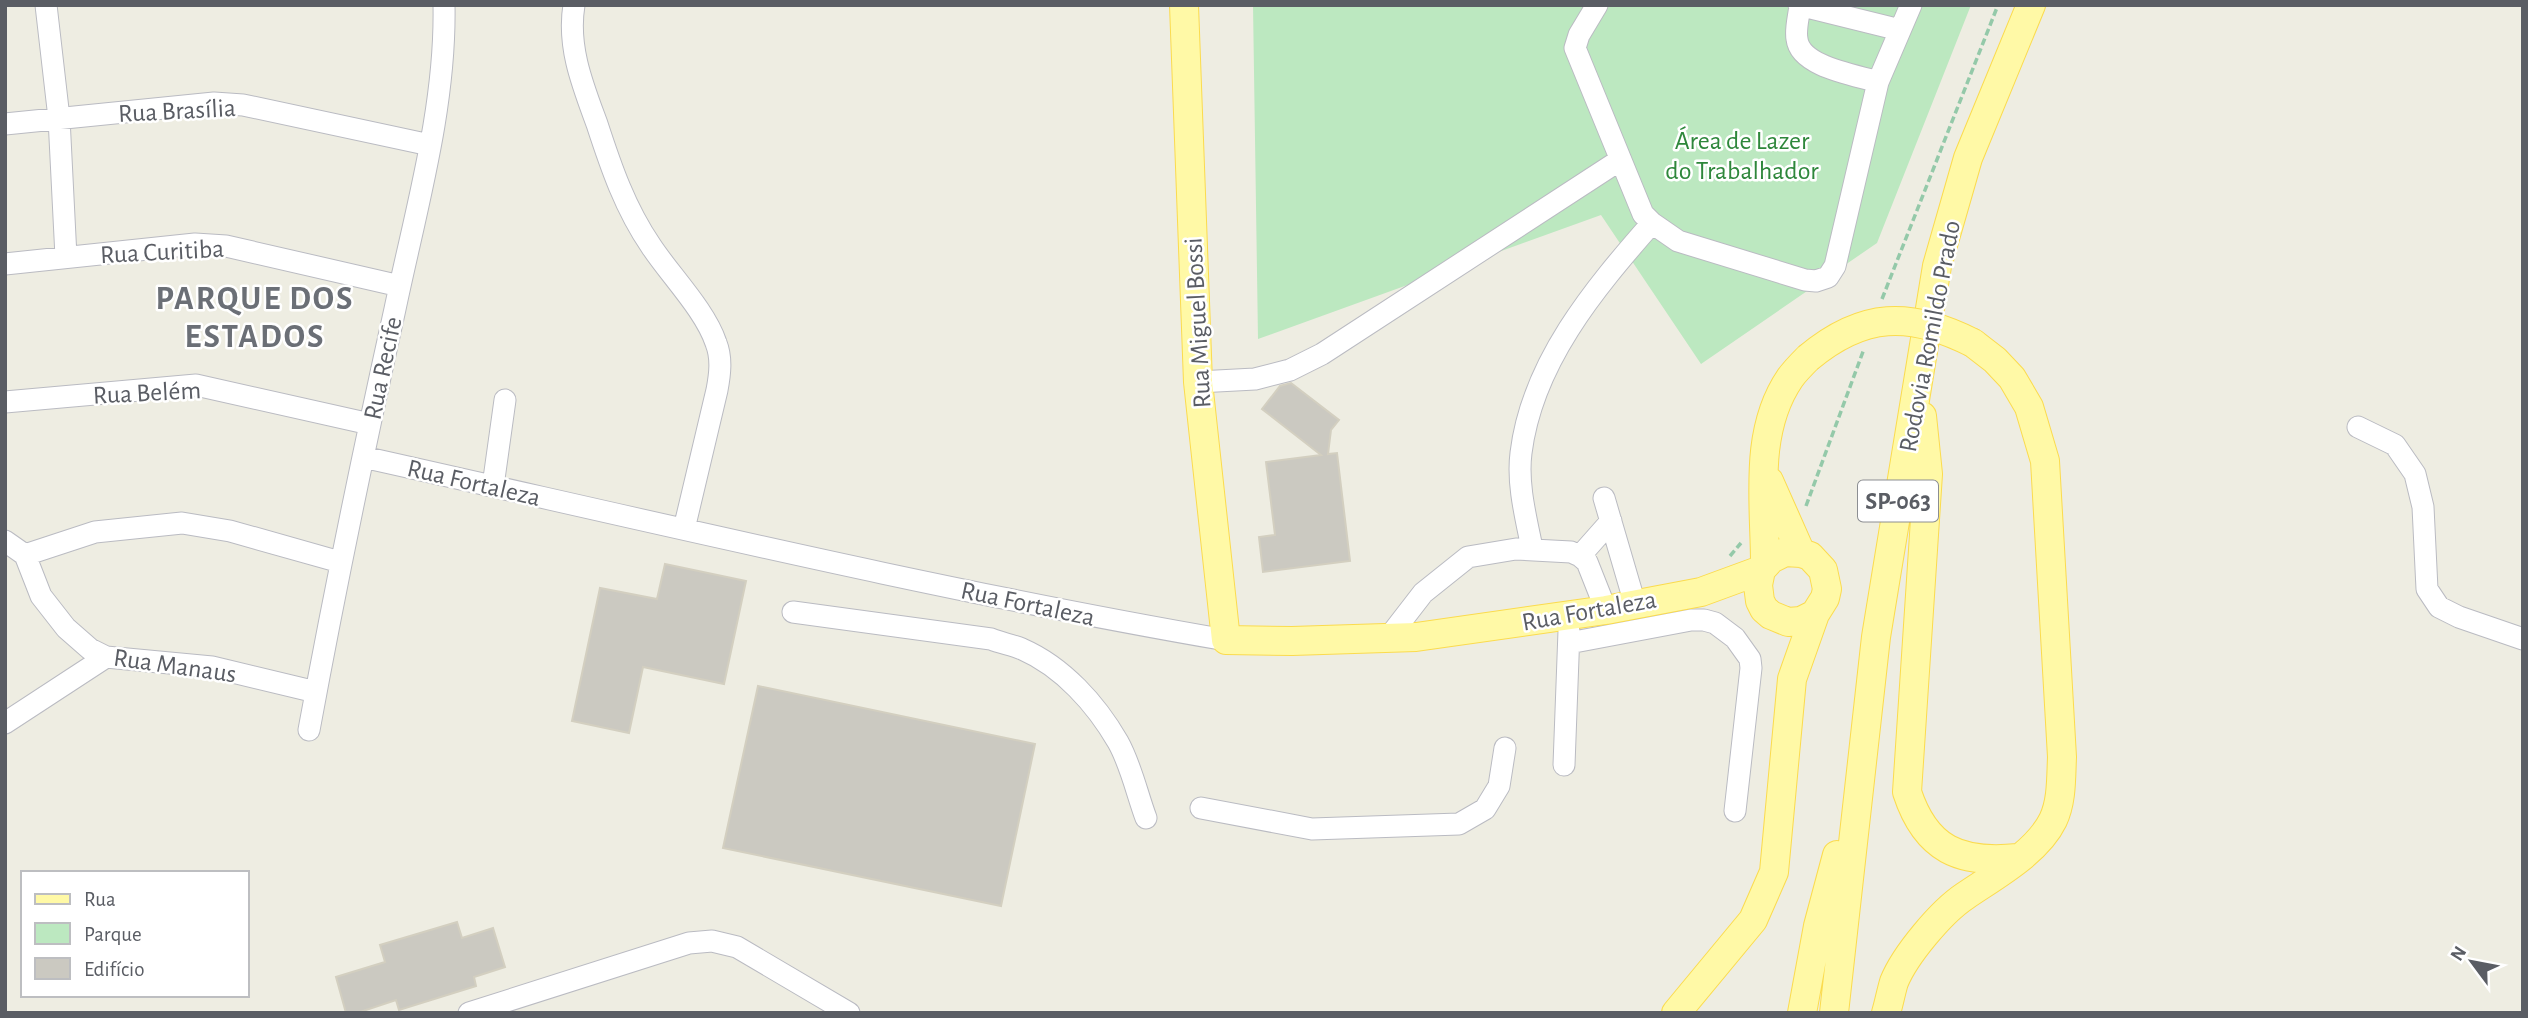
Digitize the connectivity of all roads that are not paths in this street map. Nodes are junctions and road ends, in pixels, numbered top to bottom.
1 (46, 5) edge
2 (444, 5) edge
3 (574, 5) edge
4 (1184, 5) edge
5 (1597, 5) edge
6 (1800, 5) edge
7 (1911, 5) edge
8 (2016, 5) edge
9 (2031, 5) edge
10 (1900, 30) junction
11 (1878, 82) junction
12 (59, 118) junction
13 (5, 124) edge
14 (430, 145) junction
15 (1620, 160) junction
16 (1652, 223) junction
17 (66, 257) junction
18 (5, 264) edge
19 (400, 286) junction
20 (1918, 378) junction
21 (1198, 382) junction
22 (505, 400) dead end
23 (5, 402) edge
24 (370, 424) junction
25 (2358, 427) dead end
26 (363, 457) junction
27 (493, 486) junction
28 (1604, 498) dead end
29 (1611, 521) junction
30 (1777, 526) junction
31 (684, 529) junction
32 (5, 541) edge
33 (1532, 548) junction
34 (1801, 553) junction
35 (25, 555) junction
36 (1580, 556) junction
37 (340, 562) junction
38 (1763, 567) junction
39 (1714, 587) junction
40 (1635, 604) junction
41 (1606, 610) junction
42 (793, 612) dead end
43 (1768, 612) junction
44 (1815, 614) junction
45 (1569, 629) junction
46 (1388, 637) junction
47 (1226, 639) junction
48 (2523, 639) edge
49 (106, 657) junction
50 (1792, 679) junction
51 (316, 691) junction
52 (5, 723) edge
53 (309, 730) dead end
54 (1505, 748) dead end
55 (1564, 765) dead end
56 (1201, 807) dead end
57 (1735, 811) dead end
58 (1146, 818) dead end
59 (1844, 825) junction
60 (2018, 858) junction
61 (469, 1013) edge
62 (849, 1013) edge
63 (1676, 1013) edge
64 (1802, 1013) edge
65 (1824, 1013) edge
66 (1834, 1013) edge
67 (1886, 1013) edge

1 - 12 street
2 - 14 street, Rua Recife
3 - 31 street
4 - 21 main road, Rua Miguel Bossi
5 - 15 street
6 - 10 street
6 - 11 street
7 - 10 street
8 - 59 main road, Rodovia Romildo Prado / SP-063
9 - 20 main road, Rodovia Romildo Prado / SP-063
10 - 11 street
11 - 16 street
12 - 13 street, Rua Brasília
12 - 14 street, Rua Brasília
12 - 17 street
14 - 19 street, Rua Recife
15 - 16 street
15 - 21 street
16 - 33 street
17 - 18 street, Rua Curitiba
17 - 19 street, Rua Curitiba
19 - 24 street, Rua Recife
20 - 60 main road
20 - 66 main road, Rodovia Romildo Prado / SP-063
21 - 47 main road, Rua Miguel Bossi
22 - 27 street
23 - 24 street, Rua Belém
24 - 26 street, Rua Recife
25 - 48 street
26 - 27 street, Rua Fortaleza
26 - 37 street, Rua Recife
27 - 31 street, Rua Fortaleza
28 - 29 street
29 - 36 street
29 - 40 street
30 - 34 main road
30 - 38 main road
30 - 60 main road, bridge
31 - 47 street, Rua Fortaleza
32 - 35 street
33 - 36 street
33 - 46 street
34 - 38 main road
34 - 44 main road
35 - 37 street
35 - 49 street, Rua Manaus
36 - 41 street
37 - 51 street, Rua Recife
38 - 39 main road, Rua Fortaleza
38 - 43 main road
39 - 40 main road, Rua Fortaleza
39 - 43 main road, Rua Fortaleza
40 - 41 main road, Rua Fortaleza
41 - 45 main road, Rua Fortaleza
42 - 58 street
43 - 44 main road
43 - 50 main road
44 - 50 main road
45 - 46 main road, Rua Fortaleza
45 - 55 street
45 - 57 street
46 - 47 main road, Rua Fortaleza
49 - 51 street, Rua Manaus
49 - 52 street
50 - 63 main road
51 - 53 street, Rua Recife
54 - 56 street
59 - 64 main road
59 - 65 main road, Rodovia Romildo Prado / SP-063
60 - 67 main road
61 - 62 street

